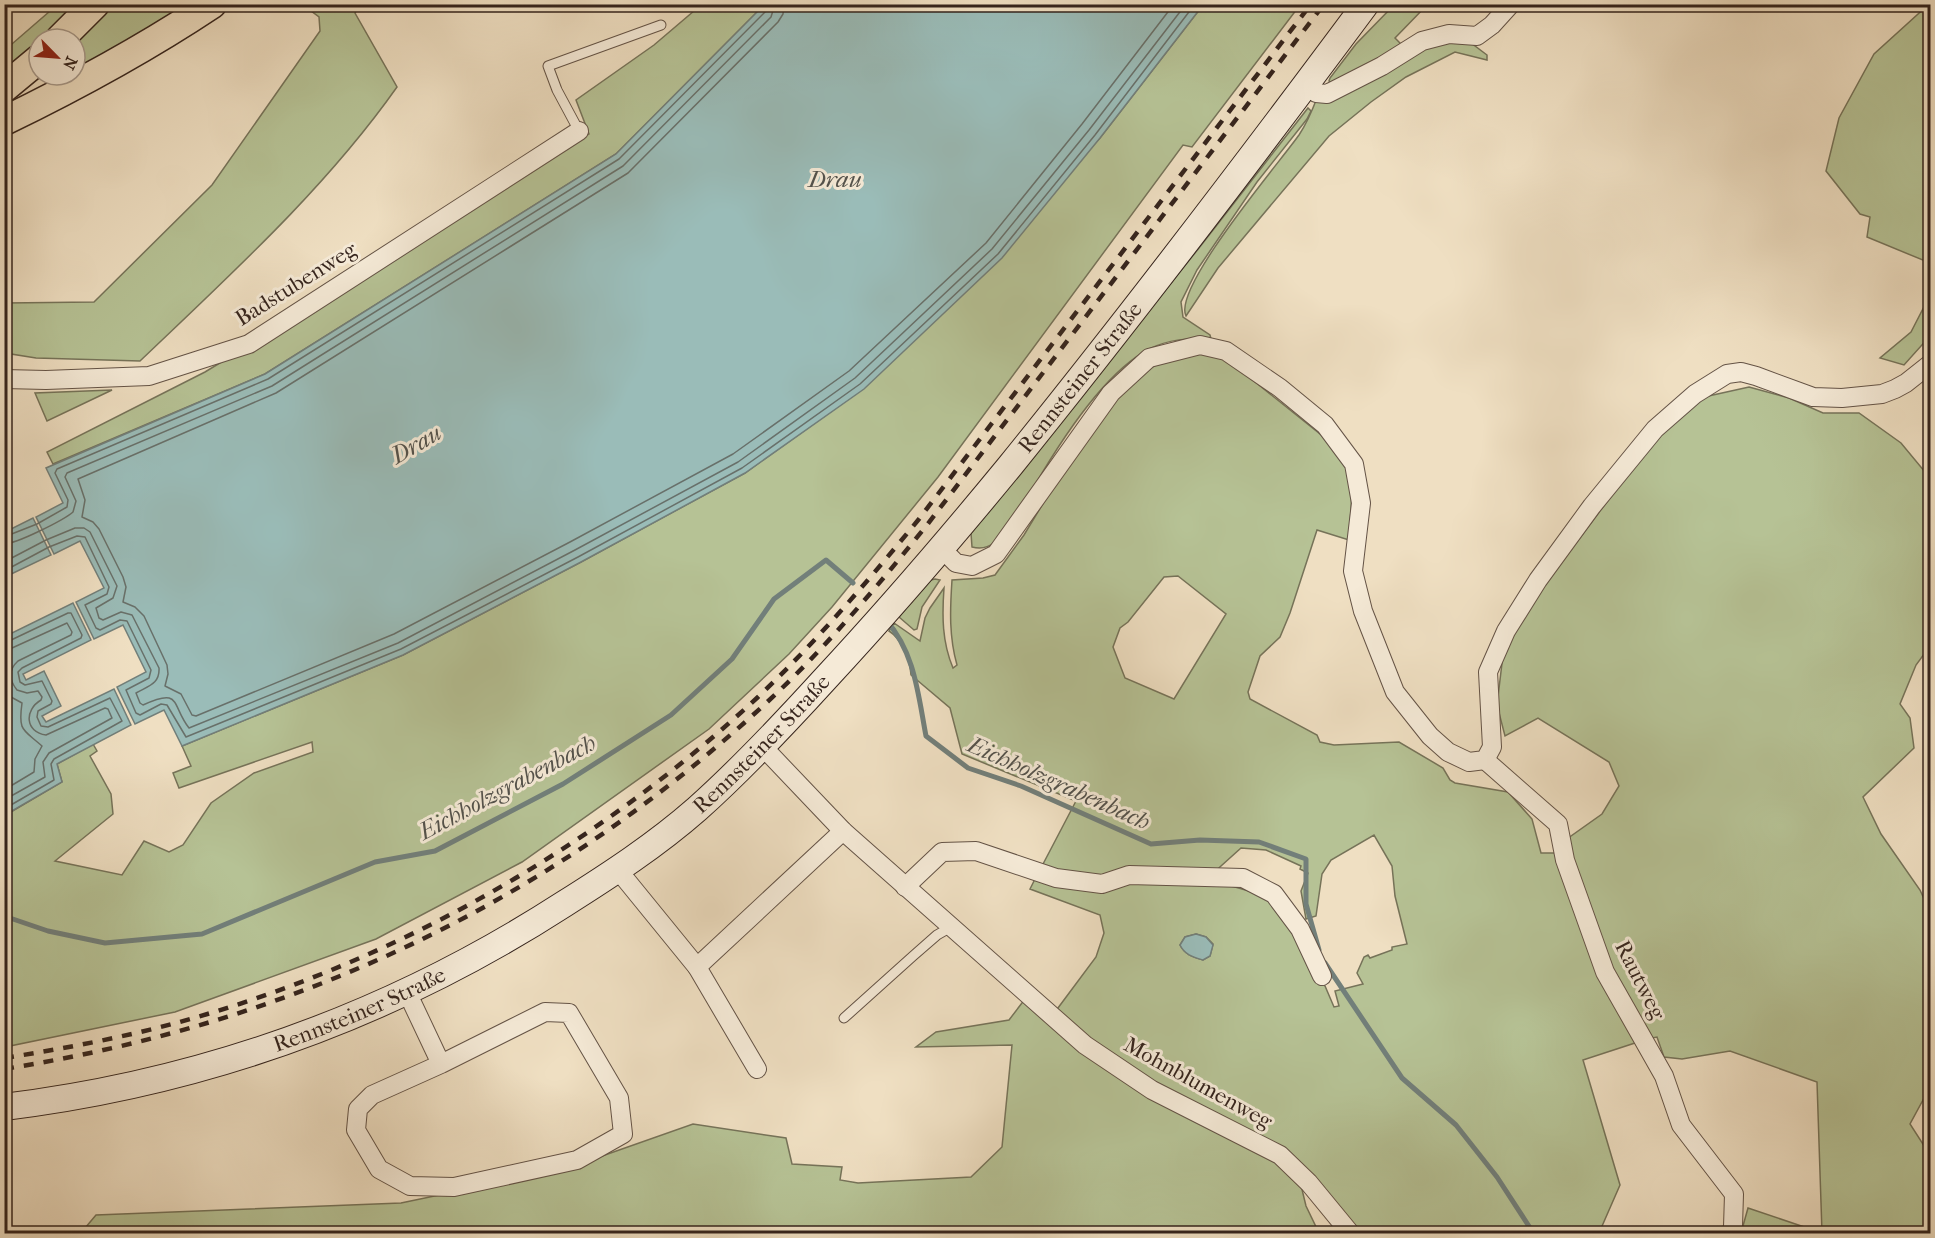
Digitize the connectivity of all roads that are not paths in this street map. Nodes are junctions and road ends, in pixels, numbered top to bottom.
1 (95, 4) edge
2 (212, 4) edge
3 (1366, 4) edge
4 (1511, 4) edge
5 (661, 25) dead end
6 (72, 27) edge
7 (27, 69) edge
8 (1307, 84) junction
9 (4, 87) edge
10 (4, 121) edge
11 (579, 131) joint
12 (1930, 364) edge
13 (4, 379) edge
14 (942, 549) junction
15 (763, 747) junction
16 (1485, 760) junction
17 (843, 831) junction
18 (618, 870) junction
19 (905, 887) junction
20 (951, 927) junction
21 (697, 967) junction
22 (1322, 976) dead end
23 (407, 992) junction
24 (844, 1018) dead end
25 (441, 1064) junction
26 (757, 1069) dead end
27 (4, 1107) edge
28 (1351, 1233) edge
29 (1730, 1233) edge

1 - 6 main road
2 - 10 main road
3 - 8 main road, Rennsteiner Straße
4 - 8 street
5 - 11 lane
7 - 9 main road
8 - 14 main road, Rennsteiner Straße
11 - 13 street, Badstubenweg
12 - 16 street
14 - 15 main road, Rennsteiner Straße
14 - 16 street
15 - 17 street, Mohnblumenweg
15 - 18 main road, Rennsteiner Straße
16 - 29 street, Rautweg
17 - 19 street, Mohnblumenweg
17 - 21 street
18 - 21 street
18 - 23 main road, Rennsteiner Straße
19 - 20 street, Mohnblumenweg
19 - 22 street
20 - 24 lane
20 - 28 street, Mohnblumenweg
21 - 26 street
23 - 25 street
23 - 27 main road, Rennsteiner Straße
25 - 25 street

